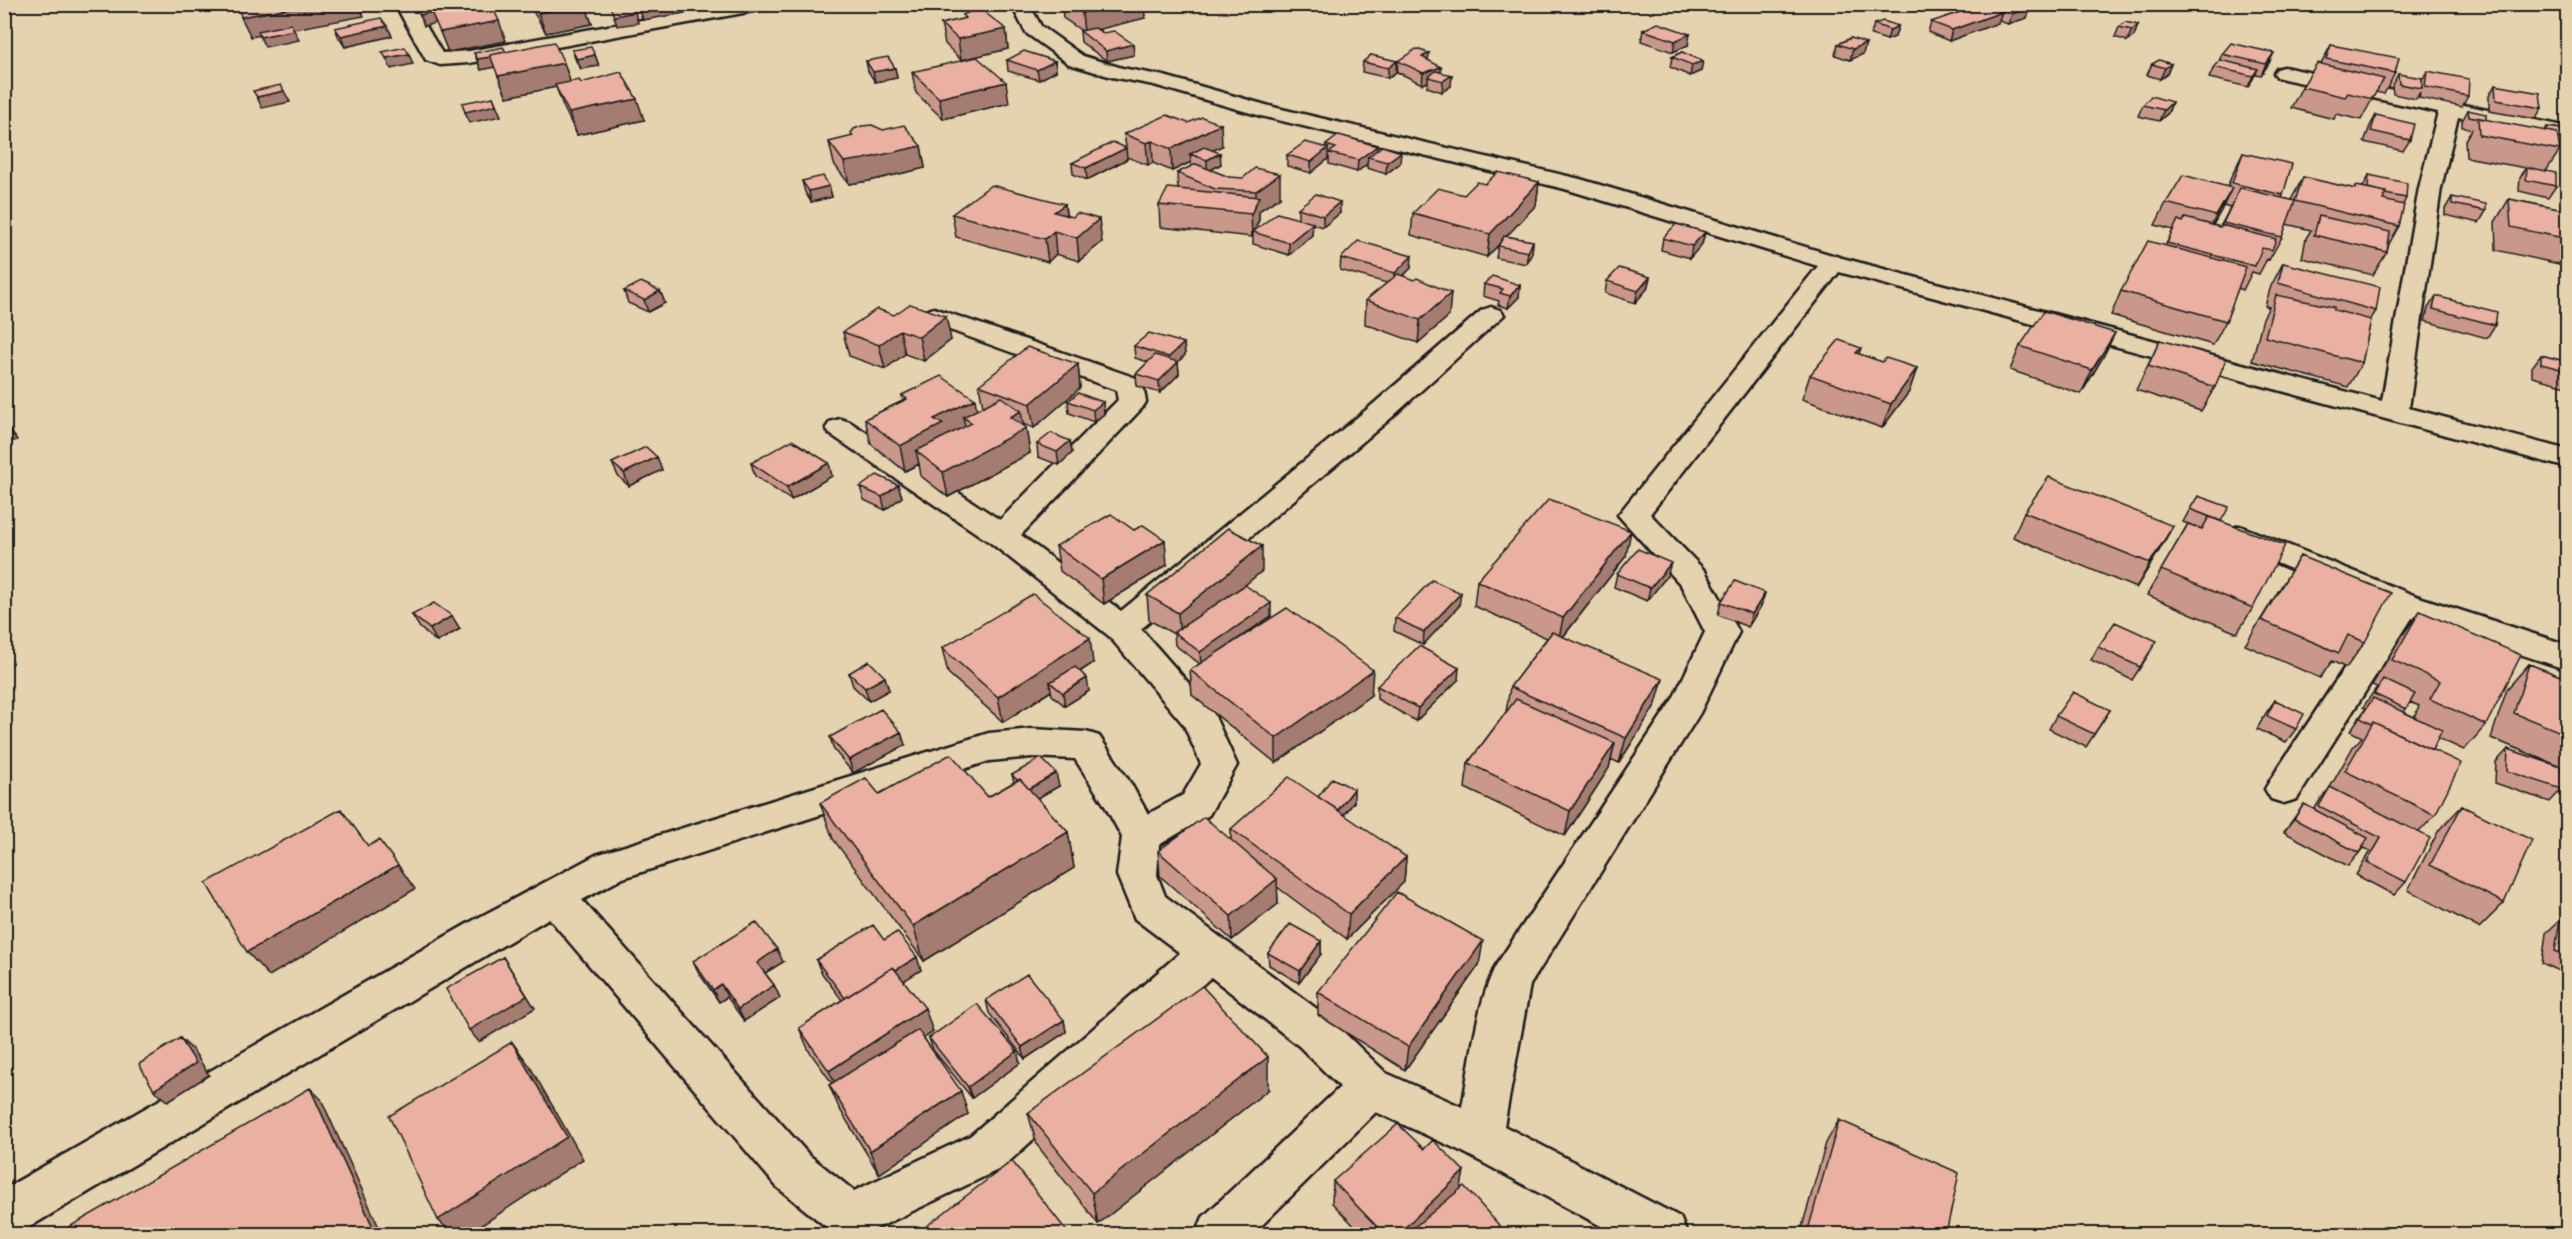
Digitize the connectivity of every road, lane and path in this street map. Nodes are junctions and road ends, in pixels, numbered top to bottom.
1 (404, 4) edge
2 (765, 4) edge
3 (1020, 4) edge
4 (758, 5) edge
5 (2284, 73) dead end
6 (2450, 109) junction
7 (2568, 134) edge
8 (1833, 263) junction
9 (1491, 315) dead end
10 (934, 316) edge
11 (2394, 412) junction
12 (840, 428) dead end
13 (2568, 459) edge
14 (2233, 533) edge
15 (1002, 536) junction
16 (2404, 604) junction
17 (1121, 628) junction
18 (2568, 658) edge
19 (2284, 789) dead end
20 (1141, 837) junction
21 (554, 896) junction
22 (1209, 953) junction
23 (1370, 1088) junction
24 (1479, 1137) junction
25 (4, 1215) edge
26 (1220, 1234) edge
27 (1663, 1234) edge

1 - 4 street
2 - 4 street
3 - 8 street
5 - 6 street
6 - 7 street
6 - 11 street
8 - 11 street
8 - 24 street
9 - 17 street
10 - 15 street
11 - 13 street
12 - 15 street
14 - 16 street
15 - 17 street
16 - 18 street
16 - 19 street
17 - 20 street
20 - 21 street
20 - 22 street
21 - 22 street
21 - 25 street
22 - 23 street
23 - 24 street
23 - 26 street
24 - 27 street

